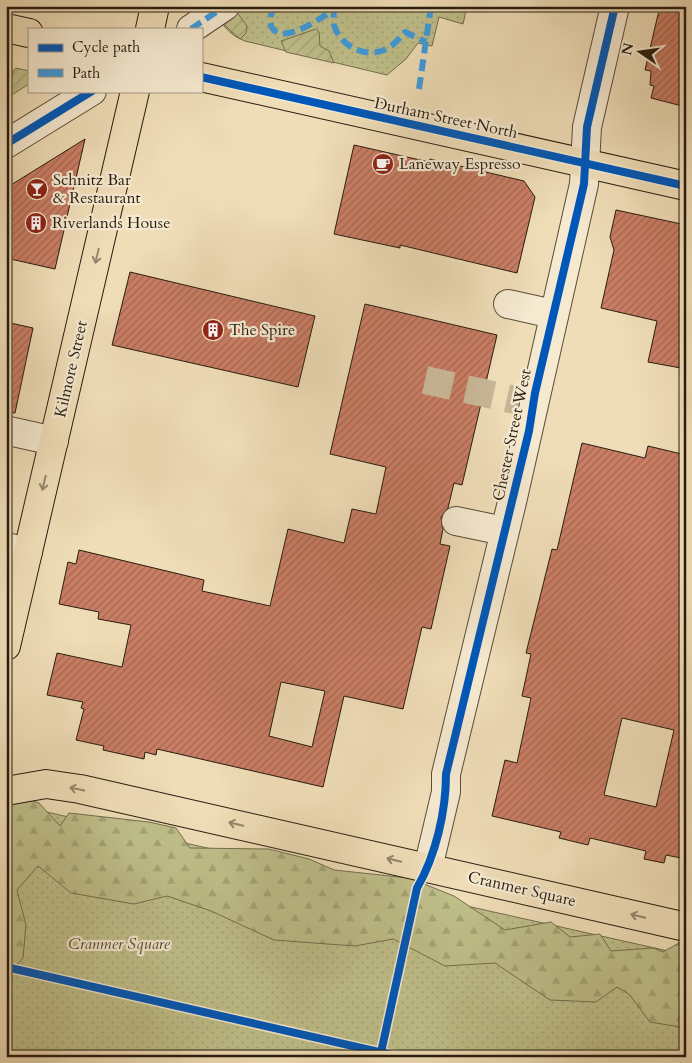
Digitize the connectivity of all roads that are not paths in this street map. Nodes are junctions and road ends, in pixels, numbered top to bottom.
1 (155, 6) edge
2 (225, 6) edge
3 (615, 6) edge
4 (6, 28) edge
5 (150, 28) edge
6 (192, 28) edge
7 (28, 33) edge
8 (202, 77) edge
9 (90, 92) edge
10 (135, 92) edge
11 (6, 144) edge
12 (585, 163) junction
13 (686, 186) edge
14 (508, 304) dead end
15 (553, 314) junction
16 (9, 431) dead end
17 (54, 441) junction
18 (456, 521) dead end
19 (504, 531) junction
20 (17, 550) edge
21 (6, 646) edge
22 (6, 791) edge
23 (428, 868) junction
24 (686, 927) edge

1 - 5 main road
2 - 6 street
3 - 12 street, Chester Street West
4 - 7 main road
8 - 12 main road, Durham Street North
9 - 11 street
10 -> 17 main road, Kilmore Street
12 - 13 main road, Durham Street North
12 - 15 street, Chester Street West
14 - 15 street
15 - 19 street, Chester Street West
16 - 17 street
17 -> 20 main road, Kilmore Street
18 - 19 street
19 - 23 street, Chester Street West
20 - 21 main road, Kilmore Street
23 -> 22 main road, Cranmer Square
24 -> 23 main road, Cranmer Square

